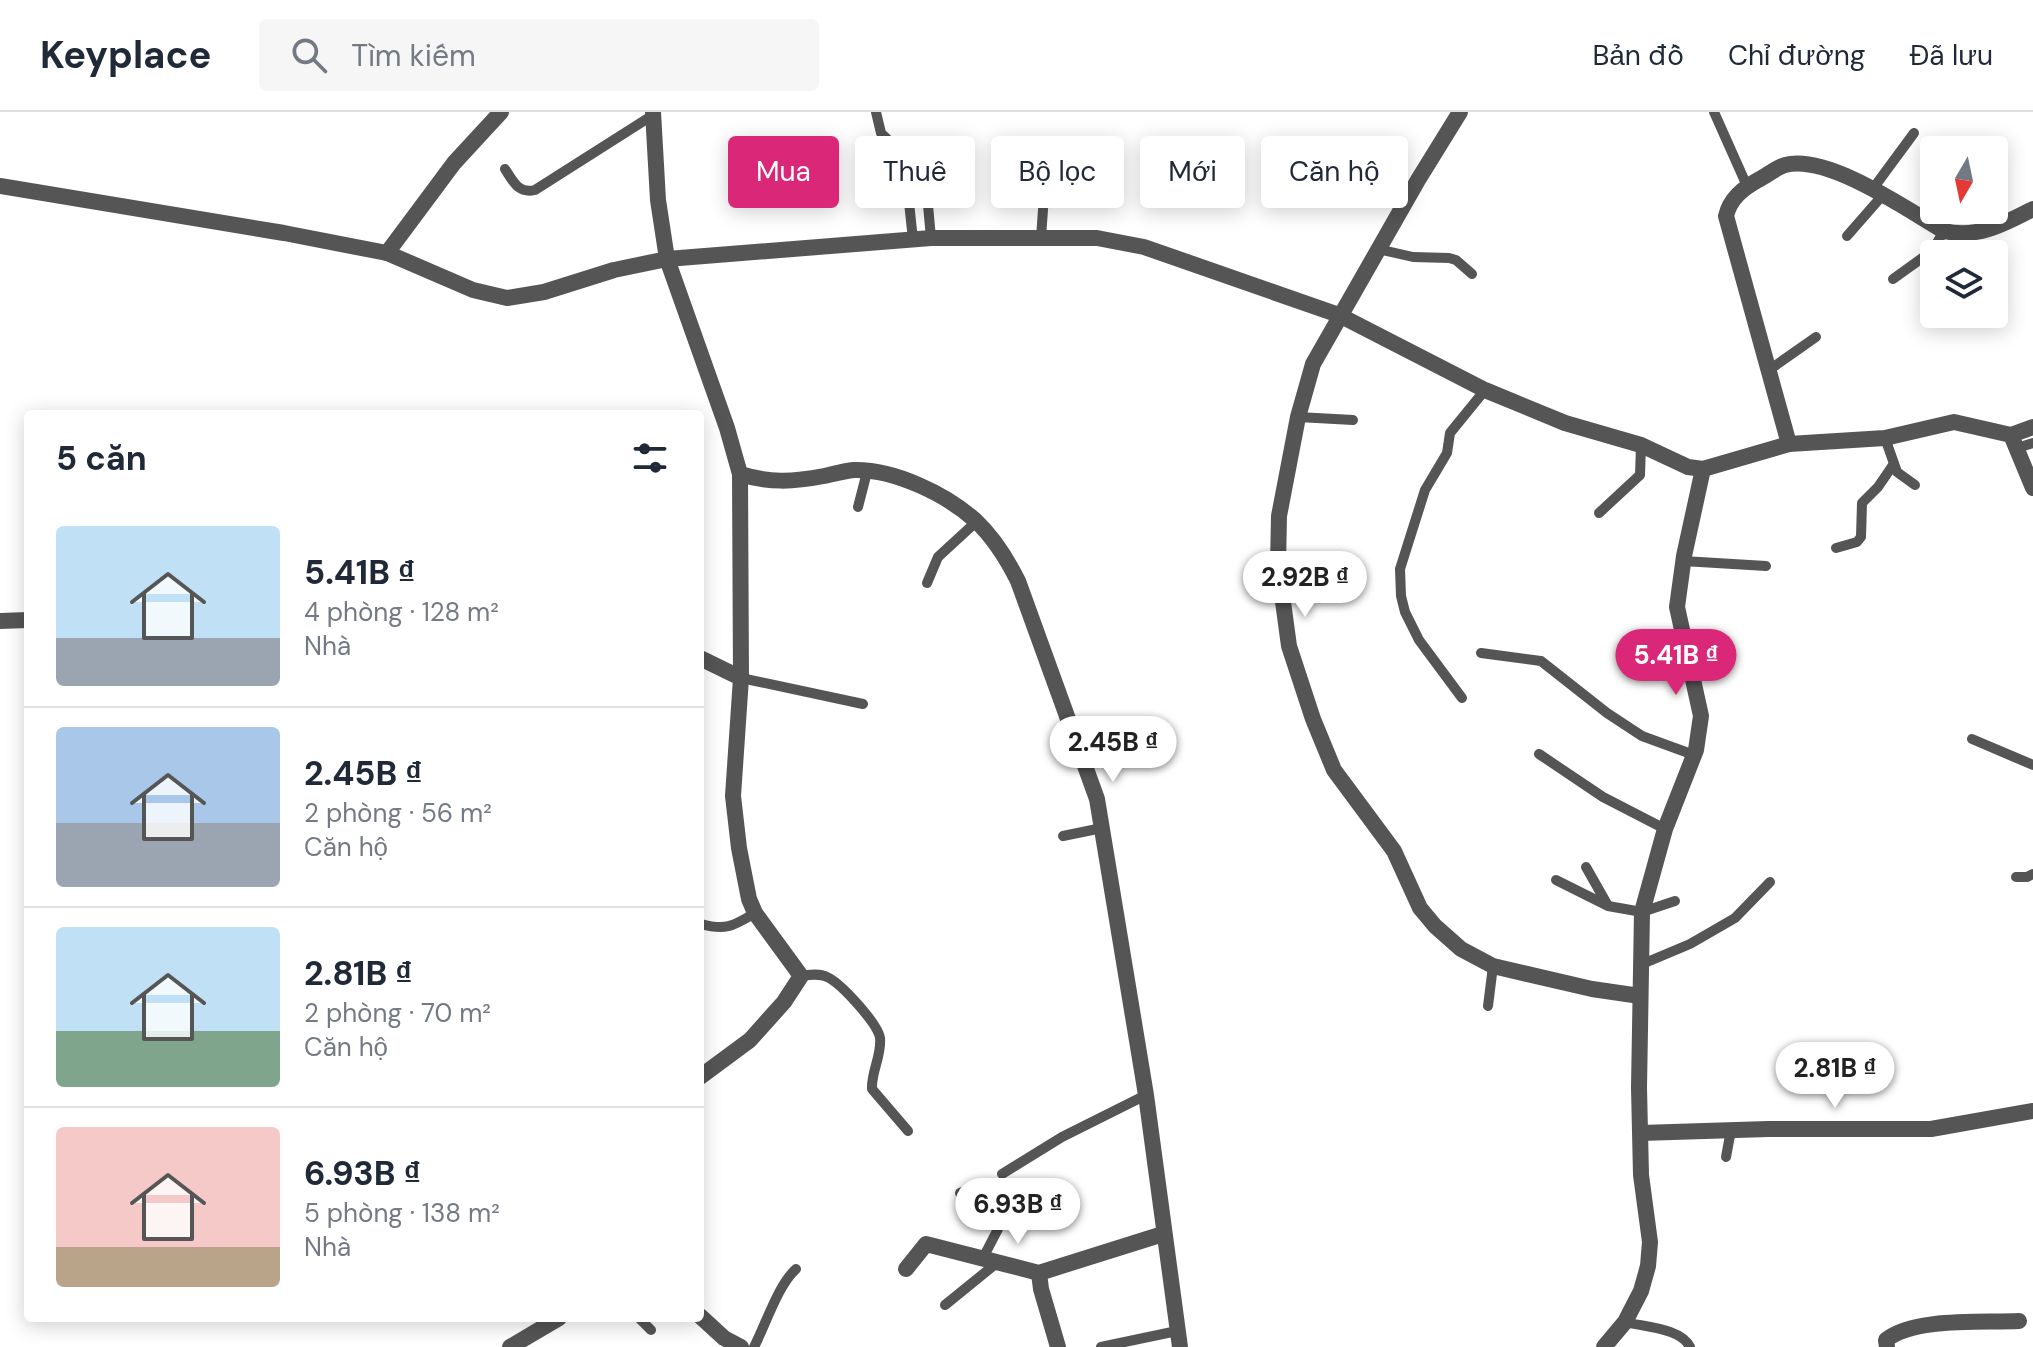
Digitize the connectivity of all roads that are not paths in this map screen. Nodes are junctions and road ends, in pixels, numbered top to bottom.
1 (501, 112) edge
2 (876, 112) edge
3 (1460, 112) edge
4 (1714, 112) edge
5 (653, 114) edge
6 (1914, 133) dead end
7 (505, 169) dead end
8 (0, 186) edge
9 (1747, 186) junction
10 (1877, 193) junction
11 (928, 208) edge
12 (1043, 208) edge
13 (2033, 209) edge
14 (1944, 231) junction
15 (1847, 236) dead end
16 (931, 238) junction
17 (1041, 238) junction
18 (913, 240) junction
19 (1378, 249) junction
20 (387, 253) junction
21 (667, 259) junction
22 (1472, 274) dead end
23 (1893, 279) dead end
24 (1339, 315) junction
25 (1816, 337) dead end
26 (1769, 370) junction
27 (1485, 390) junction
28 (1298, 417) junction
29 (1353, 420) dead end
30 (2033, 427) edge
31 (1885, 438) junction
32 (2020, 442) edge
33 (1789, 444) junction
34 (1641, 445) junction
35 (1893, 465) junction
36 (1703, 469) junction
37 (867, 472) junction
38 (740, 474) junction
39 (1915, 485) dead end
40 (2033, 488) edge
41 (858, 507) dead end
42 (1599, 513) dead end
43 (976, 522) junction
44 (1836, 548) dead end
45 (1683, 561) junction
46 (1766, 566) dead end
47 (927, 583) dead end
48 (24, 620) edge
49 (0, 621) edge
50 (1481, 653) dead end
51 (704, 660) edge
52 (741, 678) junction
53 (1462, 698) dead end
54 (863, 704) dead end
55 (1972, 739) dead end
56 (1539, 754) dead end
57 (1694, 755) junction
58 (2033, 765) edge
59 (1102, 828) junction
60 (1665, 829) junction
61 (1063, 836) dead end
62 (1586, 867) dead end
63 (2033, 874) edge
64 (2016, 877) dead end
65 (1556, 880) dead end
66 (1770, 882) dead end
67 (1675, 901) dead end
68 (1608, 906) junction
69 (1642, 912) junction
70 (755, 913) junction
71 (704, 925) edge
72 (1640, 965) junction
73 (1493, 966) junction
74 (801, 976) junction
75 (1640, 996) junction
76 (1488, 1006) dead end
77 (704, 1074) edge
78 (1146, 1095) junction
79 (2033, 1111) edge
80 (1731, 1130) junction
81 (908, 1131) dead end
82 (1641, 1133) junction
83 (1726, 1157) dead end
84 (1002, 1174) dead end
85 (960, 1193) dead end
86 (1163, 1234) junction
87 (991, 1260) junction
88 (796, 1269) dead end
89 (906, 1269) dead end
90 (1039, 1273) junction
91 (945, 1305) dead end
92 (704, 1320) edge
93 (2019, 1321) dead end
94 (552, 1322) edge
95 (643, 1322) edge
96 (1625, 1322) junction
97 (651, 1330) dead end
98 (1178, 1339) edge
99 (510, 1347) edge
100 (741, 1347) edge
101 (754, 1347) edge
102 (1058, 1347) edge
103 (1101, 1347) edge
104 (1604, 1347) edge
105 (1690, 1347) edge
106 (1887, 1347) edge

1 - 20 street
2 - 18 lane
3 - 19 street
4 - 9 lane
5 - 7 lane
5 - 21 street
6 - 10 lane
8 - 20 street
9 - 10 street
9 - 26 street
10 - 14 street
10 - 15 lane
11 - 16 lane
12 - 17 lane
13 - 14 street
14 - 23 lane
16 - 17 street
16 - 18 street
17 - 24 street
18 - 21 street
19 - 22 lane
19 - 24 street
20 - 21 street
21 - 38 street
24 - 27 street
24 - 28 street
25 - 26 lane
26 - 33 street
27 - 34 street
27 - 53 lane
28 - 29 lane
28 - 73 street
30 - 32 street
31 - 32 street
31 - 33 street
31 - 35 lane
32 - 40 street
33 - 36 street
34 - 36 street
34 - 42 lane
35 - 39 lane
35 - 44 lane
36 - 45 street
37 - 38 street
37 - 41 lane
37 - 43 street
38 - 52 street
43 - 47 lane
43 - 59 street
45 - 46 lane
45 - 57 street
48 - 49 street
50 - 57 lane
51 - 52 street
52 - 54 lane
52 - 70 street
55 - 58 lane
56 - 60 lane
57 - 60 street
59 - 61 lane
59 - 78 street
60 - 69 street
62 - 68 lane
63 - 64 lane
65 - 68 lane
66 - 72 lane
67 - 69 lane
68 - 69 lane
69 - 72 street
70 - 71 lane
70 - 74 street
72 - 75 street
73 - 75 street
73 - 76 lane
74 - 77 street
74 - 81 lane
75 - 82 street
78 - 84 lane
78 - 86 street
79 - 80 street
80 - 82 street
80 - 83 lane
82 - 96 street
85 - 87 lane
86 - 90 street
86 - 98 street
87 - 89 street
87 - 90 street
87 - 91 lane
88 - 101 lane
90 - 102 street
92 - 100 street
93 - 106 street
94 - 99 street
95 - 97 lane
96 - 104 street
96 - 105 lane
98 - 103 lane

